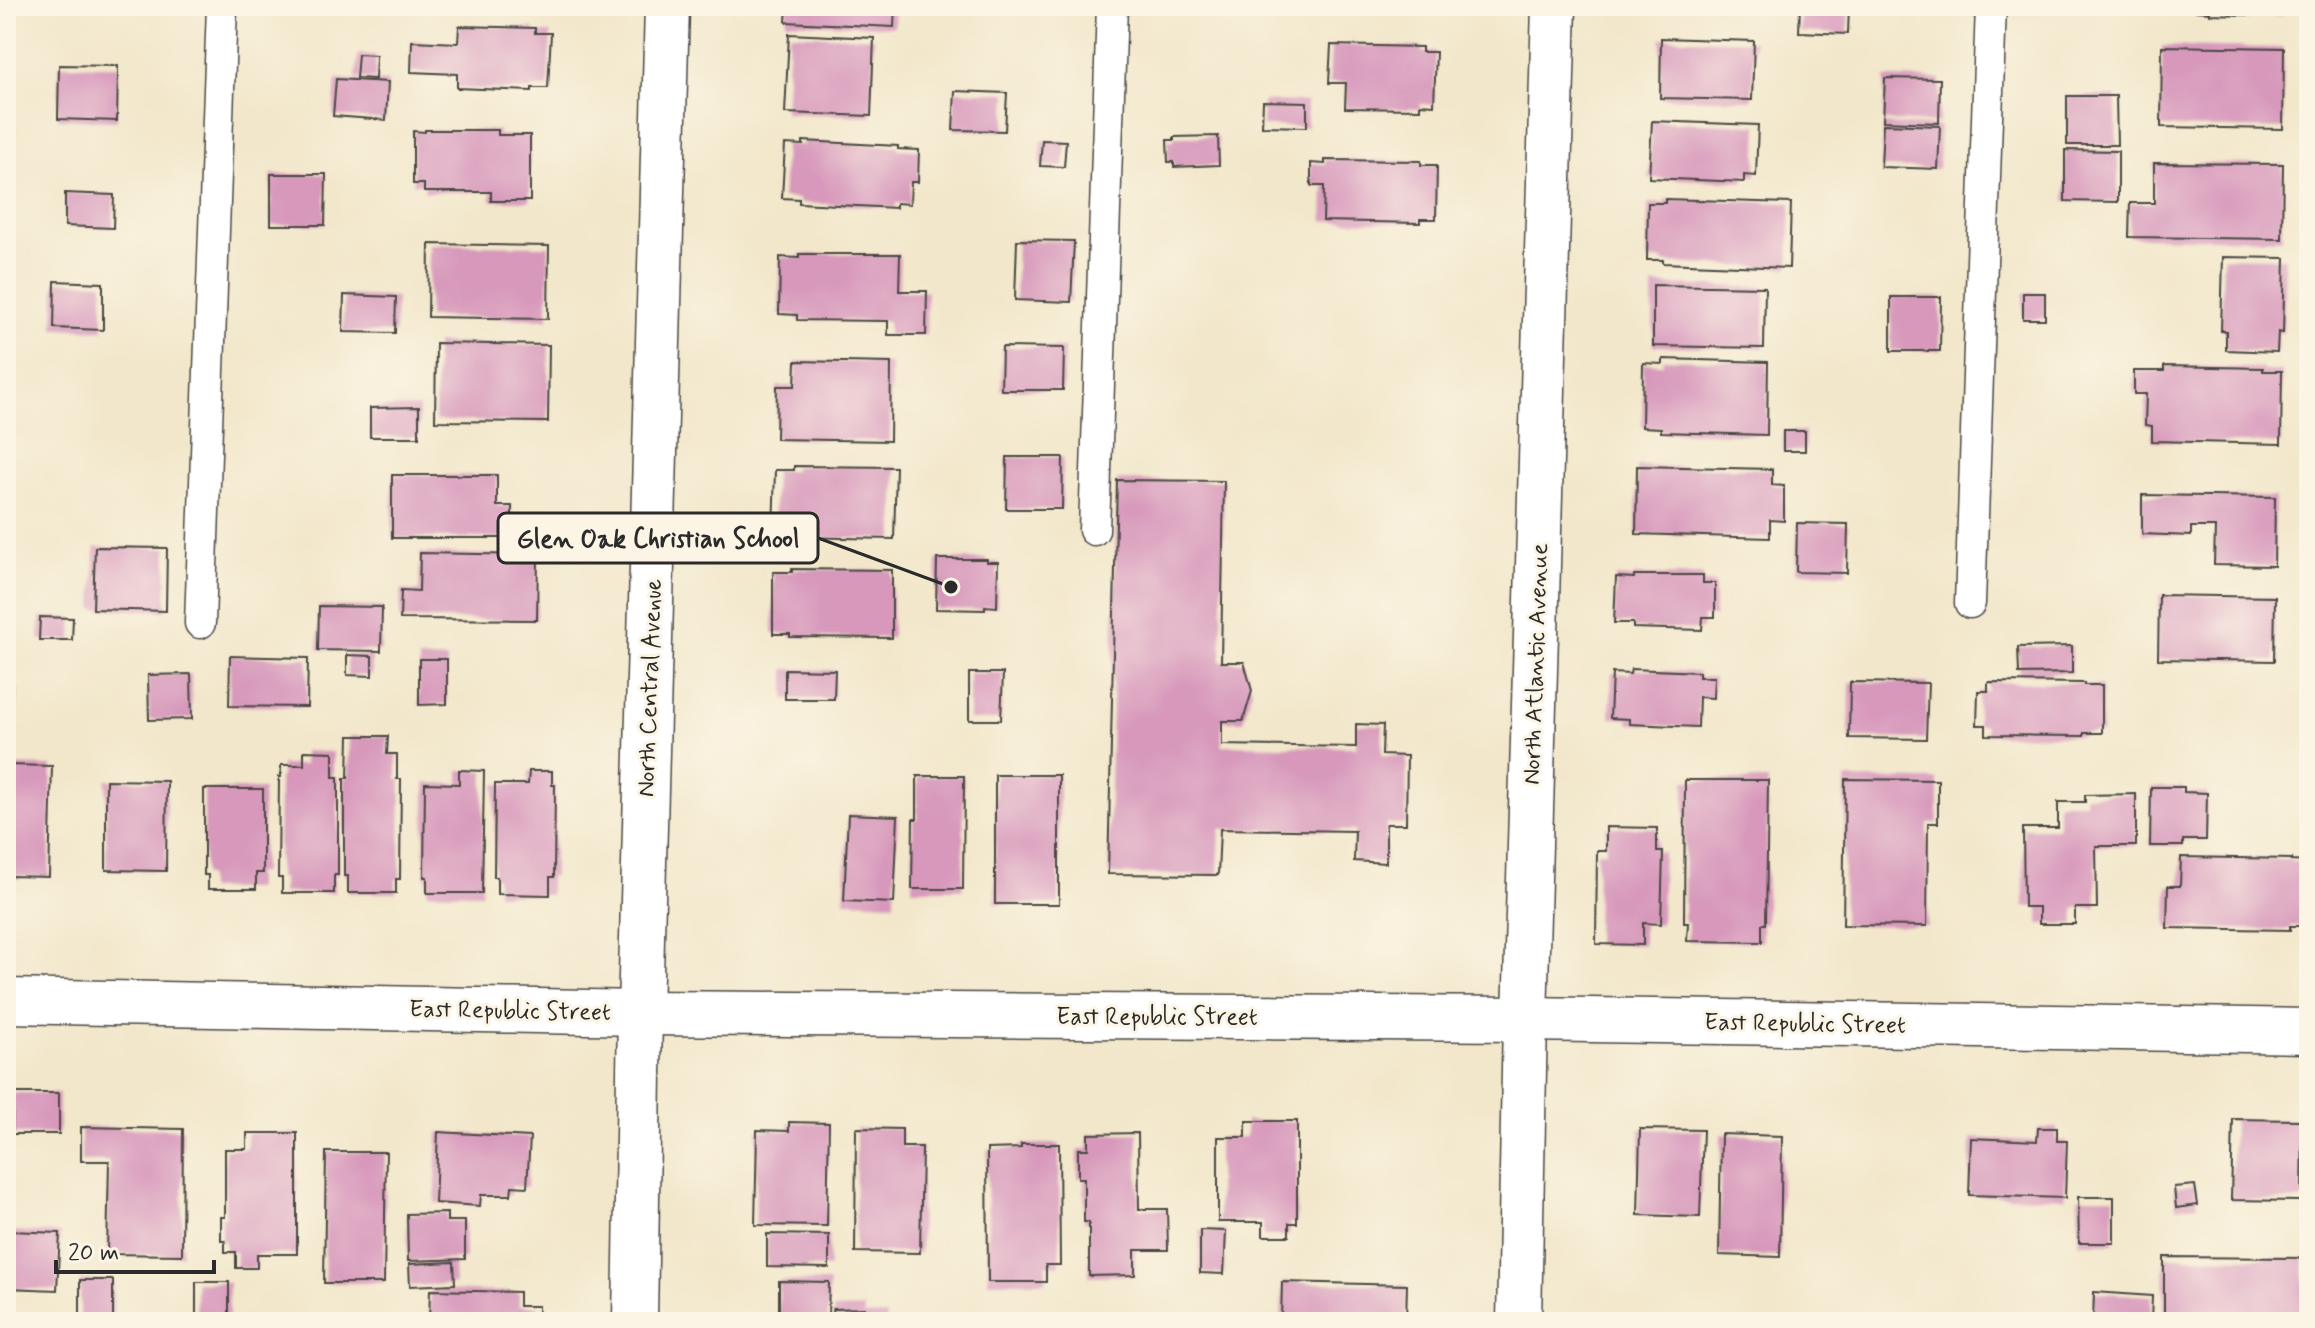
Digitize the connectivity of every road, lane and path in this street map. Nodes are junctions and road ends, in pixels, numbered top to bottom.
1 (222, 6) edge
2 (667, 6) edge
3 (1112, 6) edge
4 (1554, 6) edge
5 (1991, 6) edge
6 (1094, 530) dead end
7 (1970, 603) dead end
8 (200, 623) dead end
9 (6, 1001) edge
10 (640, 1013) junction
11 (1525, 1019) junction
12 (2309, 1031) edge
13 (635, 1322) edge
14 (1519, 1322) edge

1 - 8 lane
2 - 10 street, North Central Avenue
3 - 6 lane
4 - 11 street, North Atlantic Avenue
5 - 7 lane
9 - 10 street, East Republic Street
10 - 11 street, East Republic Street
10 - 13 street, North Central Avenue
11 - 12 street, East Republic Street
11 - 14 street, North Atlantic Avenue

